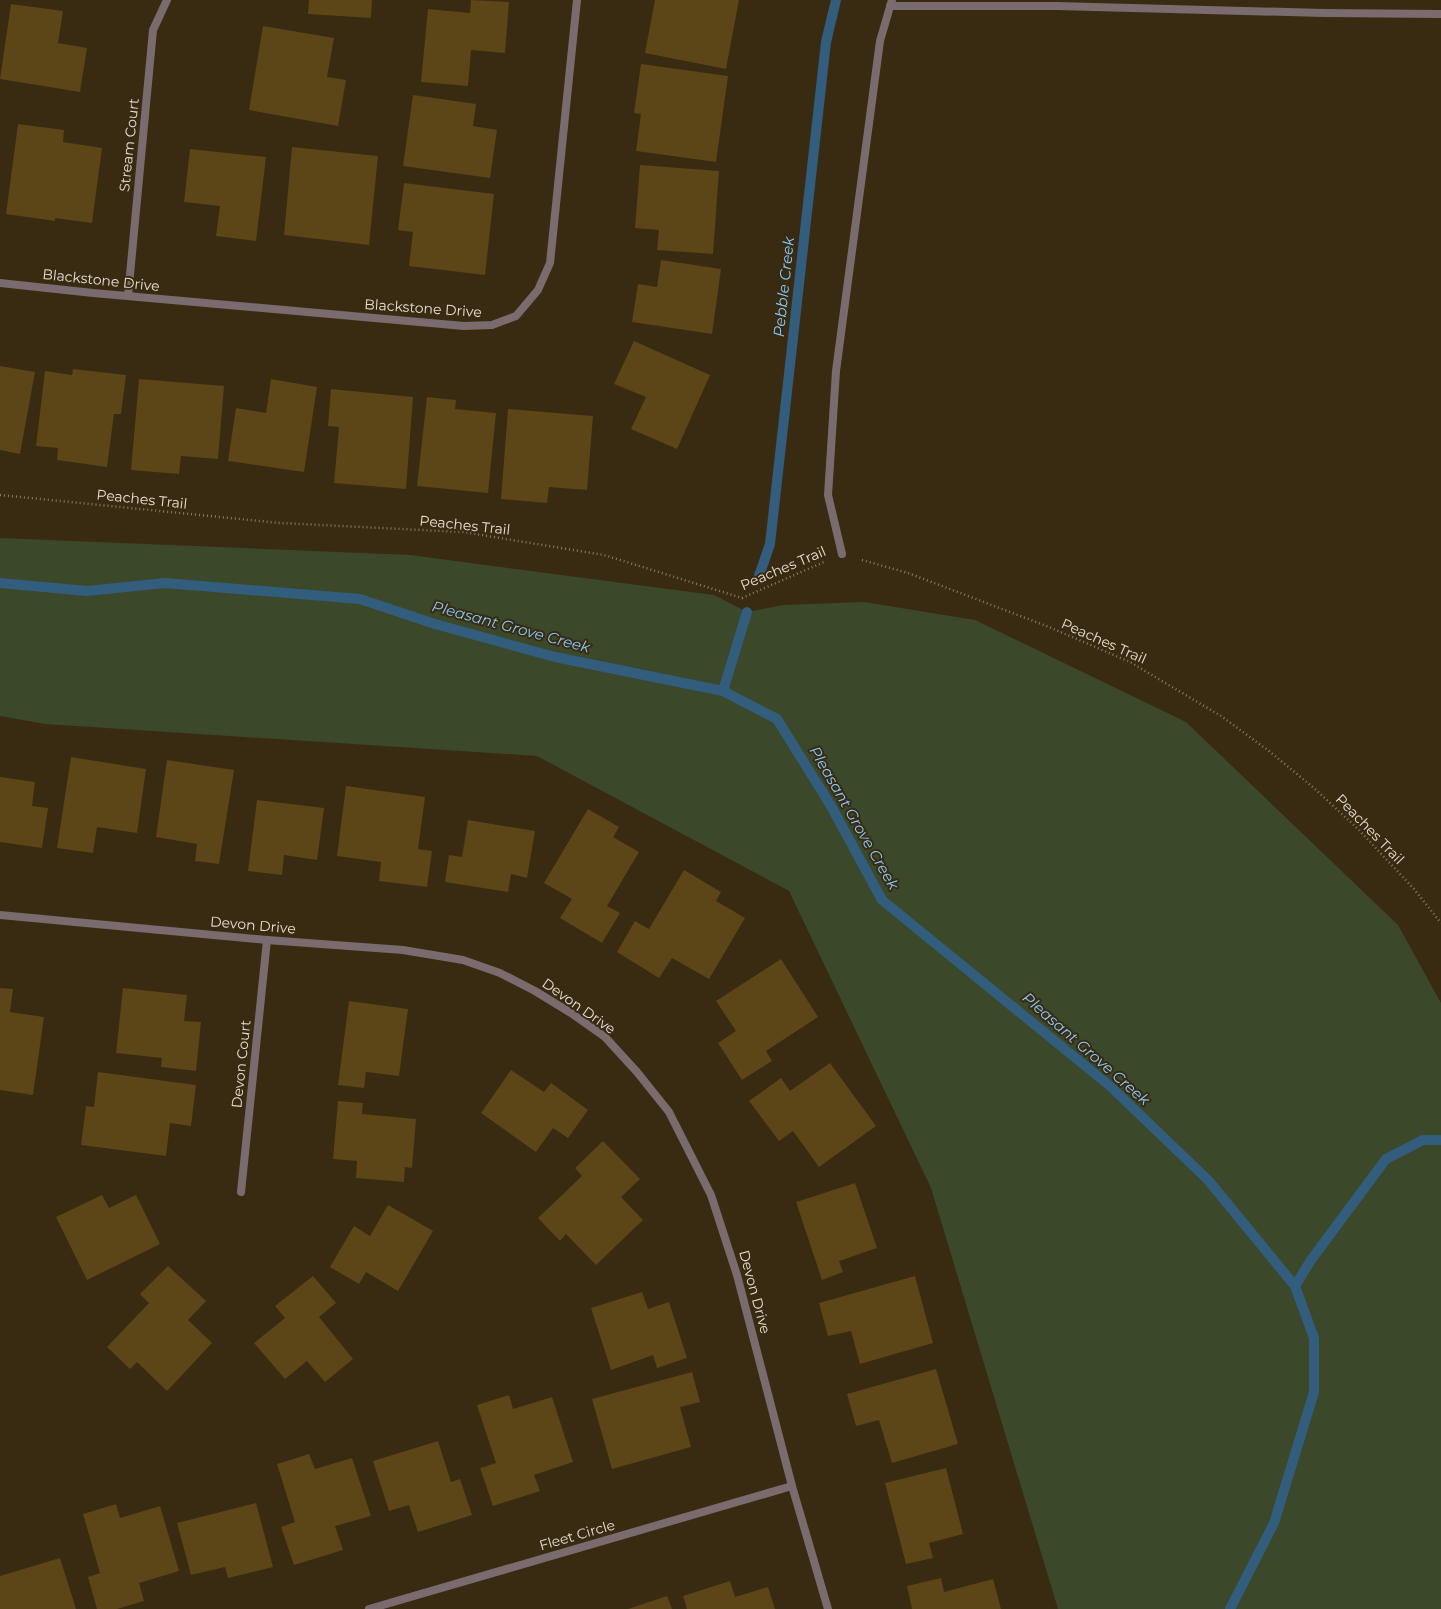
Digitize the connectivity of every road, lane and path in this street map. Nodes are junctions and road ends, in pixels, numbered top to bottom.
1 (167, 0) edge
2 (577, 0) edge
3 (891, 3) edge
4 (1441, 14) edge
5 (0, 283) edge
6 (128, 296) junction
7 (0, 495) edge
8 (842, 554) junction
9 (0, 915) edge
10 (1441, 923) edge
11 (267, 940) junction
12 (241, 1192) dead end
13 (792, 1486) junction
14 (369, 1609) edge
15 (828, 1609) edge

1 - 6 street, Stream Court
2 - 6 street, Blackstone Drive
3 - 4 street
3 - 8 street
5 - 6 street, Blackstone Drive
7 - 8 path, Peaches Trail
8 - 10 path, Peaches Trail
9 - 11 street, Devon Drive
11 - 12 street, Devon Court
11 - 13 street, Devon Drive
13 - 14 street, Fleet Circle
13 - 15 street, Devon Drive

